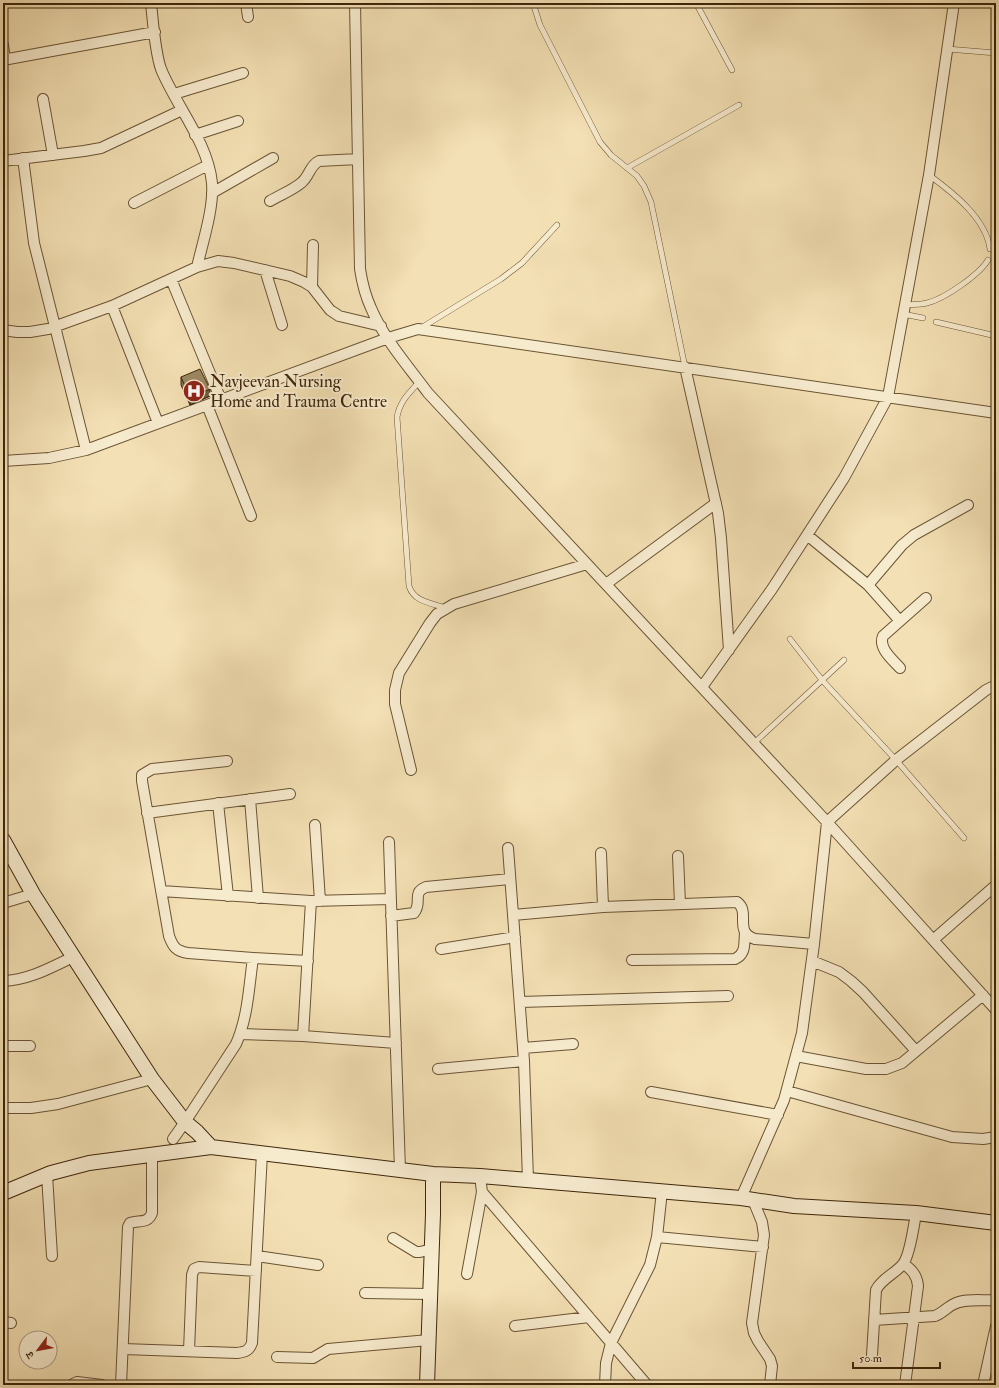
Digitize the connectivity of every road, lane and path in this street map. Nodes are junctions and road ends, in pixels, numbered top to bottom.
1 (151, 3) edge
2 (246, 3) edge
3 (355, 3) edge
4 (533, 3) edge
5 (696, 3) edge
6 (954, 3) edge
7 (248, 16) dead end
8 (155, 32) junction
9 (3, 45) edge
10 (948, 49) junction
11 (996, 53) edge
12 (4, 60) edge
13 (732, 70) dead end
14 (243, 73) dead end
15 (174, 94) junction
16 (43, 98) dead end
17 (739, 106) dead end
18 (182, 110) junction
19 (238, 121) dead end
20 (195, 135) junction
21 (53, 155) junction
22 (23, 158) junction
23 (273, 158) dead end
24 (358, 159) junction
25 (3, 161) edge
26 (208, 165) junction
27 (627, 168) junction
28 (929, 174) junction
29 (212, 193) junction
30 (270, 201) dead end
31 (134, 203) dead end
32 (557, 226) dead end
33 (313, 245) dead end
34 (990, 249) dead end
35 (988, 260) dead end
36 (197, 266) junction
37 (265, 270) junction
38 (171, 279) junction
39 (312, 287) junction
40 (112, 306) junction
41 (904, 309) junction
42 (923, 318) dead end
43 (936, 322) dead end
44 (55, 326) junction
45 (282, 326) dead end
46 (381, 326) junction
47 (418, 329) junction
48 (3, 330) edge
49 (996, 336) edge
50 (388, 338) junction
51 (685, 367) junction
52 (420, 381) junction
53 (888, 397) junction
54 (221, 400) junction
55 (207, 405) junction
56 (996, 413) edge
57 (158, 423) junction
58 (86, 450) junction
59 (3, 461) edge
60 (716, 503) junction
61 (968, 505) dead end
62 (251, 516) dead end
63 (807, 535) junction
64 (587, 564) junction
65 (606, 584) junction
66 (868, 585) junction
67 (926, 598) dead end
68 (446, 608) junction
69 (900, 621) junction
70 (790, 639) dead end
71 (729, 650) junction
72 (844, 660) dead end
73 (900, 668) dead end
74 (822, 680) junction
75 (702, 687) junction
76 (996, 688) edge
77 (754, 743) junction
78 (896, 760) junction
79 (226, 761) dead end
80 (411, 770) dead end
81 (290, 794) dead end
82 (250, 799) junction
83 (218, 803) junction
84 (147, 813) junction
85 (827, 822) junction
86 (315, 825) dead end
87 (964, 838) dead end
88 (3, 840) edge
89 (389, 842) dead end
90 (508, 848) dead end
91 (601, 853) dead end
92 (678, 856) dead end
93 (510, 878) junction
94 (996, 885) edge
95 (161, 891) junction
96 (32, 894) junction
97 (228, 896) junction
98 (258, 898) junction
99 (391, 899) junction
100 (315, 901) junction
101 (3, 903) edge
102 (680, 904) junction
103 (603, 907) junction
104 (513, 915) junction
105 (391, 916) junction
106 (745, 933) junction
107 (515, 938) junction
108 (933, 940) junction
109 (814, 944) junction
110 (441, 949) dead end
111 (73, 957) junction
112 (253, 958) junction
113 (632, 960) dead end
114 (308, 961) junction
115 (812, 961) junction
116 (3, 981) edge
117 (983, 995) junction
118 (728, 996) dead end
119 (520, 1002) junction
120 (996, 1010) edge
121 (240, 1034) junction
122 (303, 1036) junction
123 (396, 1043) junction
124 (573, 1044) dead end
125 (3, 1046) edge
126 (30, 1046) dead end
127 (523, 1048) junction
128 (916, 1051) junction
129 (796, 1056) junction
130 (524, 1061) junction
131 (438, 1068) dead end
132 (152, 1078) junction
133 (787, 1091) junction
134 (651, 1092) dead end
135 (3, 1108) edge
136 (778, 1115) junction
137 (185, 1122) junction
138 (996, 1137) edge
139 (173, 1139) dead end
140 (211, 1147) junction
141 (262, 1153) junction
142 (152, 1155) junction
143 (414, 1172) junction
144 (47, 1174) junction
145 (480, 1176) junction
146 (528, 1180) junction
147 (662, 1191) junction
148 (482, 1192) junction
149 (3, 1193) edge
150 (747, 1199) junction
151 (916, 1213) junction
152 (996, 1223) edge
153 (657, 1237) junction
154 (393, 1238) dead end
155 (763, 1247) junction
156 (432, 1249) junction
157 (52, 1256) dead end
158 (257, 1256) junction
159 (904, 1264) junction
160 (318, 1265) dead end
161 (256, 1271) junction
162 (467, 1274) dead end
163 (365, 1293) dead end
164 (430, 1294) junction
165 (996, 1300) edge
166 (589, 1317) junction
167 (914, 1318) junction
168 (874, 1320) junction
169 (515, 1326) dead end
170 (996, 1326) edge
171 (429, 1340) junction
172 (611, 1343) junction
173 (123, 1349) junction
174 (189, 1351) junction
175 (872, 1355) dead end
176 (277, 1357) dead end
177 (71, 1385) edge
178 (102, 1385) edge
179 (122, 1385) edge
180 (427, 1385) edge
181 (605, 1385) edge
182 (647, 1385) edge
183 (770, 1385) edge
184 (906, 1385) edge
185 (983, 1385) edge

1 - 8 street
2 - 7 street
3 - 24 street
4 - 27 lane
5 - 13 lane
6 - 10 street
8 - 12 street
8 - 15 street
9 - 12 street
10 - 11 lane
10 - 28 street
14 - 15 street
15 - 18 street
16 - 21 street
17 - 27 lane
18 - 20 street
18 - 21 street
19 - 20 street
20 - 26 street
21 - 22 street
22 - 25 street
22 - 44 street
23 - 29 street
24 - 30 street
24 - 46 street
26 - 29 street
26 - 31 street
27 - 51 lane
28 - 34 lane
28 - 41 street
29 - 36 street
32 - 47 lane
33 - 39 street
35 - 41 lane
36 - 37 street
36 - 38 street
37 - 39 street
37 - 45 street
38 - 40 street
38 - 54 street
39 - 46 street
40 - 44 street
40 - 57 street
41 - 42 lane
41 - 53 street
43 - 49 lane
44 - 48 street
44 - 58 street
46 - 50 street
47 - 50 street
47 - 51 street
50 - 52 street
50 - 54 street
51 - 53 street
51 - 60 street
52 - 64 street
52 - 68 lane
53 - 56 street
53 - 63 street
54 - 55 street
55 - 57 street
55 - 62 street
57 - 58 street
58 - 59 street
60 - 65 street
60 - 71 street
61 - 66 street
63 - 66 street
63 - 71 street
64 - 65 street
64 - 68 street
65 - 75 street
66 - 69 street
67 - 69 street
68 - 80 street
69 - 73 street
70 - 74 lane
71 - 75 street
72 - 74 lane
74 - 77 lane
74 - 78 lane
75 - 77 street
76 - 78 street
77 - 85 street
78 - 85 street
78 - 87 lane
79 - 84 street
81 - 82 street
82 - 83 street
82 - 98 street
83 - 84 street
83 - 97 street
84 - 95 street
85 - 108 street
85 - 109 street
86 - 100 street
88 - 96 street
89 - 99 street
90 - 93 street
91 - 103 street
92 - 102 street
93 - 104 street
93 - 105 street
94 - 108 street
95 - 97 street
95 - 112 street
96 - 101 street
96 - 111 street
97 - 98 street
98 - 100 street
99 - 100 street
99 - 105 street
100 - 114 street
102 - 103 street
102 - 106 street
103 - 104 street
104 - 107 street
105 - 123 street
106 - 109 street
106 - 113 street
107 - 110 street
107 - 119 street
108 - 117 street
109 - 115 street
111 - 116 street
111 - 132 street
112 - 114 street
112 - 121 street
114 - 122 street
115 - 128 street
115 - 129 street
117 - 120 street
117 - 128 street
118 - 119 street
119 - 127 street
121 - 122 street
121 - 137 street
122 - 123 street
123 - 143 street
124 - 127 street
125 - 126 street
127 - 130 street
128 - 129 street
129 - 133 street
130 - 131 street
130 - 146 street
132 - 135 street
132 - 137 street
133 - 136 street
133 - 138 street
134 - 136 street
136 - 150 street
137 - 139 street
137 - 140 street
140 - 141 street
140 - 142 street
141 - 143 street
141 - 158 street
142 - 144 street
142 - 173 street
143 - 145 street
143 - 156 street
144 - 149 street
144 - 157 street
145 - 146 street
145 - 148 street
146 - 147 street
147 - 150 street
147 - 153 street
148 - 162 street
148 - 166 street
150 - 151 street
150 - 155 street
151 - 152 street
151 - 159 street
153 - 155 street
153 - 172 street
154 - 156 street
155 - 183 street
156 - 164 street
158 - 160 street
158 - 161 street
159 - 167 street
159 - 168 street
161 - 174 street
161 - 174 street
163 - 164 street
164 - 171 street
165 - 167 street
166 - 169 street
166 - 172 street
167 - 168 street
167 - 184 street
168 - 175 street
170 - 185 street
171 - 176 street
171 - 180 street
172 - 181 street
172 - 182 street
173 - 174 street
173 - 179 street
177 - 178 street

